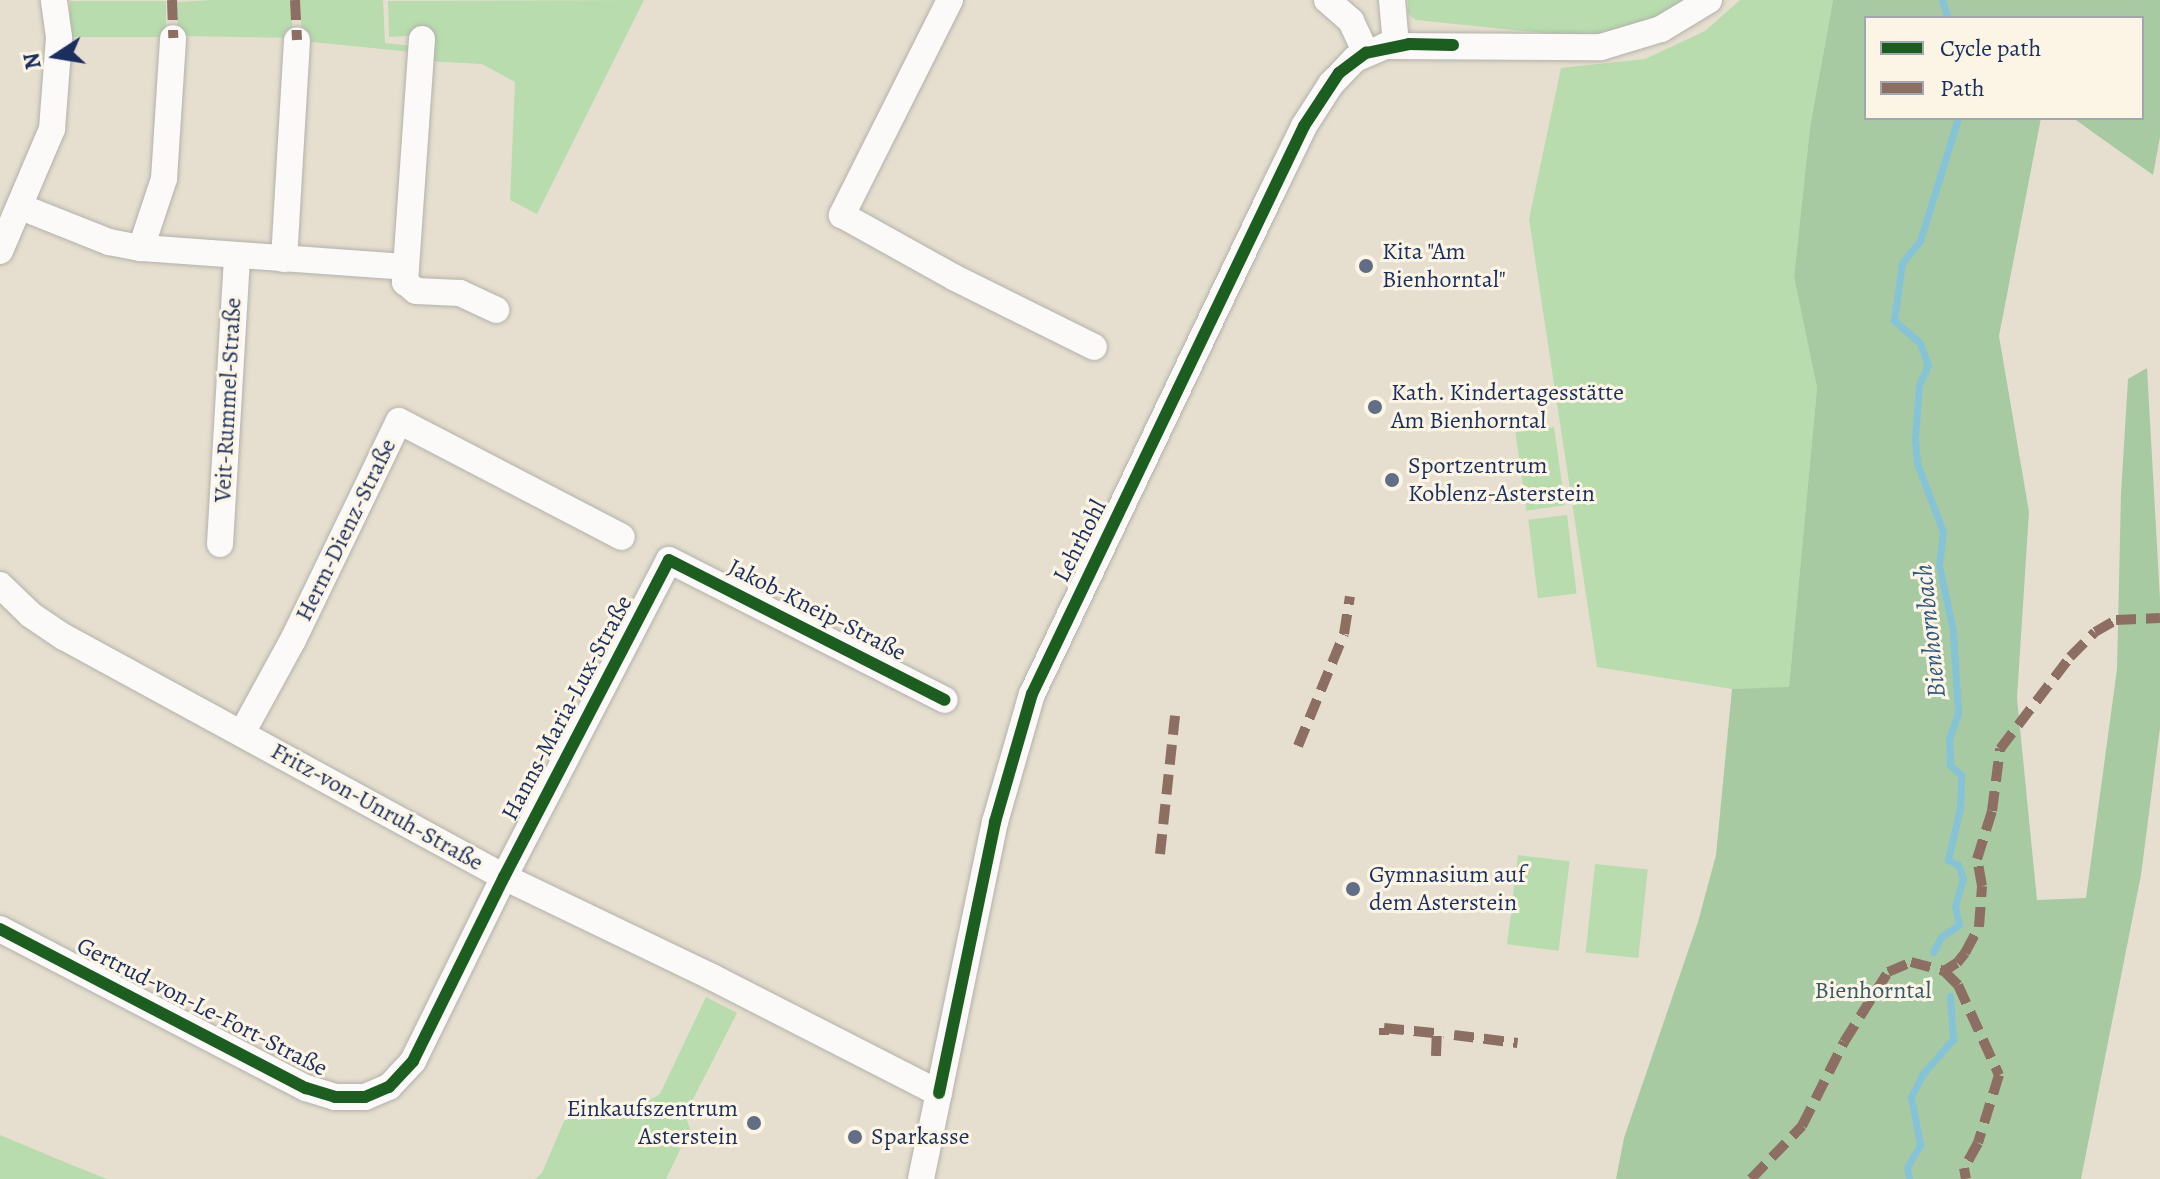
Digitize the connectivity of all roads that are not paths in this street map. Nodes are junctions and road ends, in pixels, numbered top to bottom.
1 (54, 0) edge
2 (950, 0) edge
3 (1327, 0) edge
4 (1392, 0) edge
5 (1709, 0) edge
6 (173, 38) dead end
7 (422, 39) dead end
8 (297, 40) dead end
9 (1396, 45) junction
10 (1366, 53) junction
11 (21, 207) junction
12 (141, 248) junction
13 (0, 251) edge
14 (237, 256) junction
15 (284, 259) junction
16 (405, 267) junction
17 (496, 310) dead end
18 (1094, 347) dead end
19 (622, 537) dead end
20 (220, 544) dead end
21 (669, 560) joint
22 (0, 585) edge
23 (945, 700) dead end
24 (242, 733) junction
25 (504, 877) junction
26 (0, 929) edge
27 (939, 1093) junction
28 (921, 1179) edge

1 - 11 street
2 - 18 street
3 - 10 street
4 - 9 street
5 - 9 street
6 - 12 street
7 - 16 street
8 - 15 street
9 - 10 street
10 - 27 street, Lehrhohl
11 - 12 street
11 - 13 street
12 - 14 street
14 - 15 street
14 - 20 street, Veit-Rummel-Straße
15 - 16 street
16 - 17 street
19 - 24 street, Herm-Dienz-Straße
21 - 23 street, Jakob-Kneip-Straße
21 - 25 street, Hanns-Maria-Lux-Straße
22 - 24 street, Fritz-von-Unruh-Straße
24 - 25 street, Fritz-von-Unruh-Straße
25 - 26 street, Gertrud-von-Le-Fort-Straße
25 - 27 street, Fritz-von-Unruh-Straße
27 - 28 street, Lehrhohl

